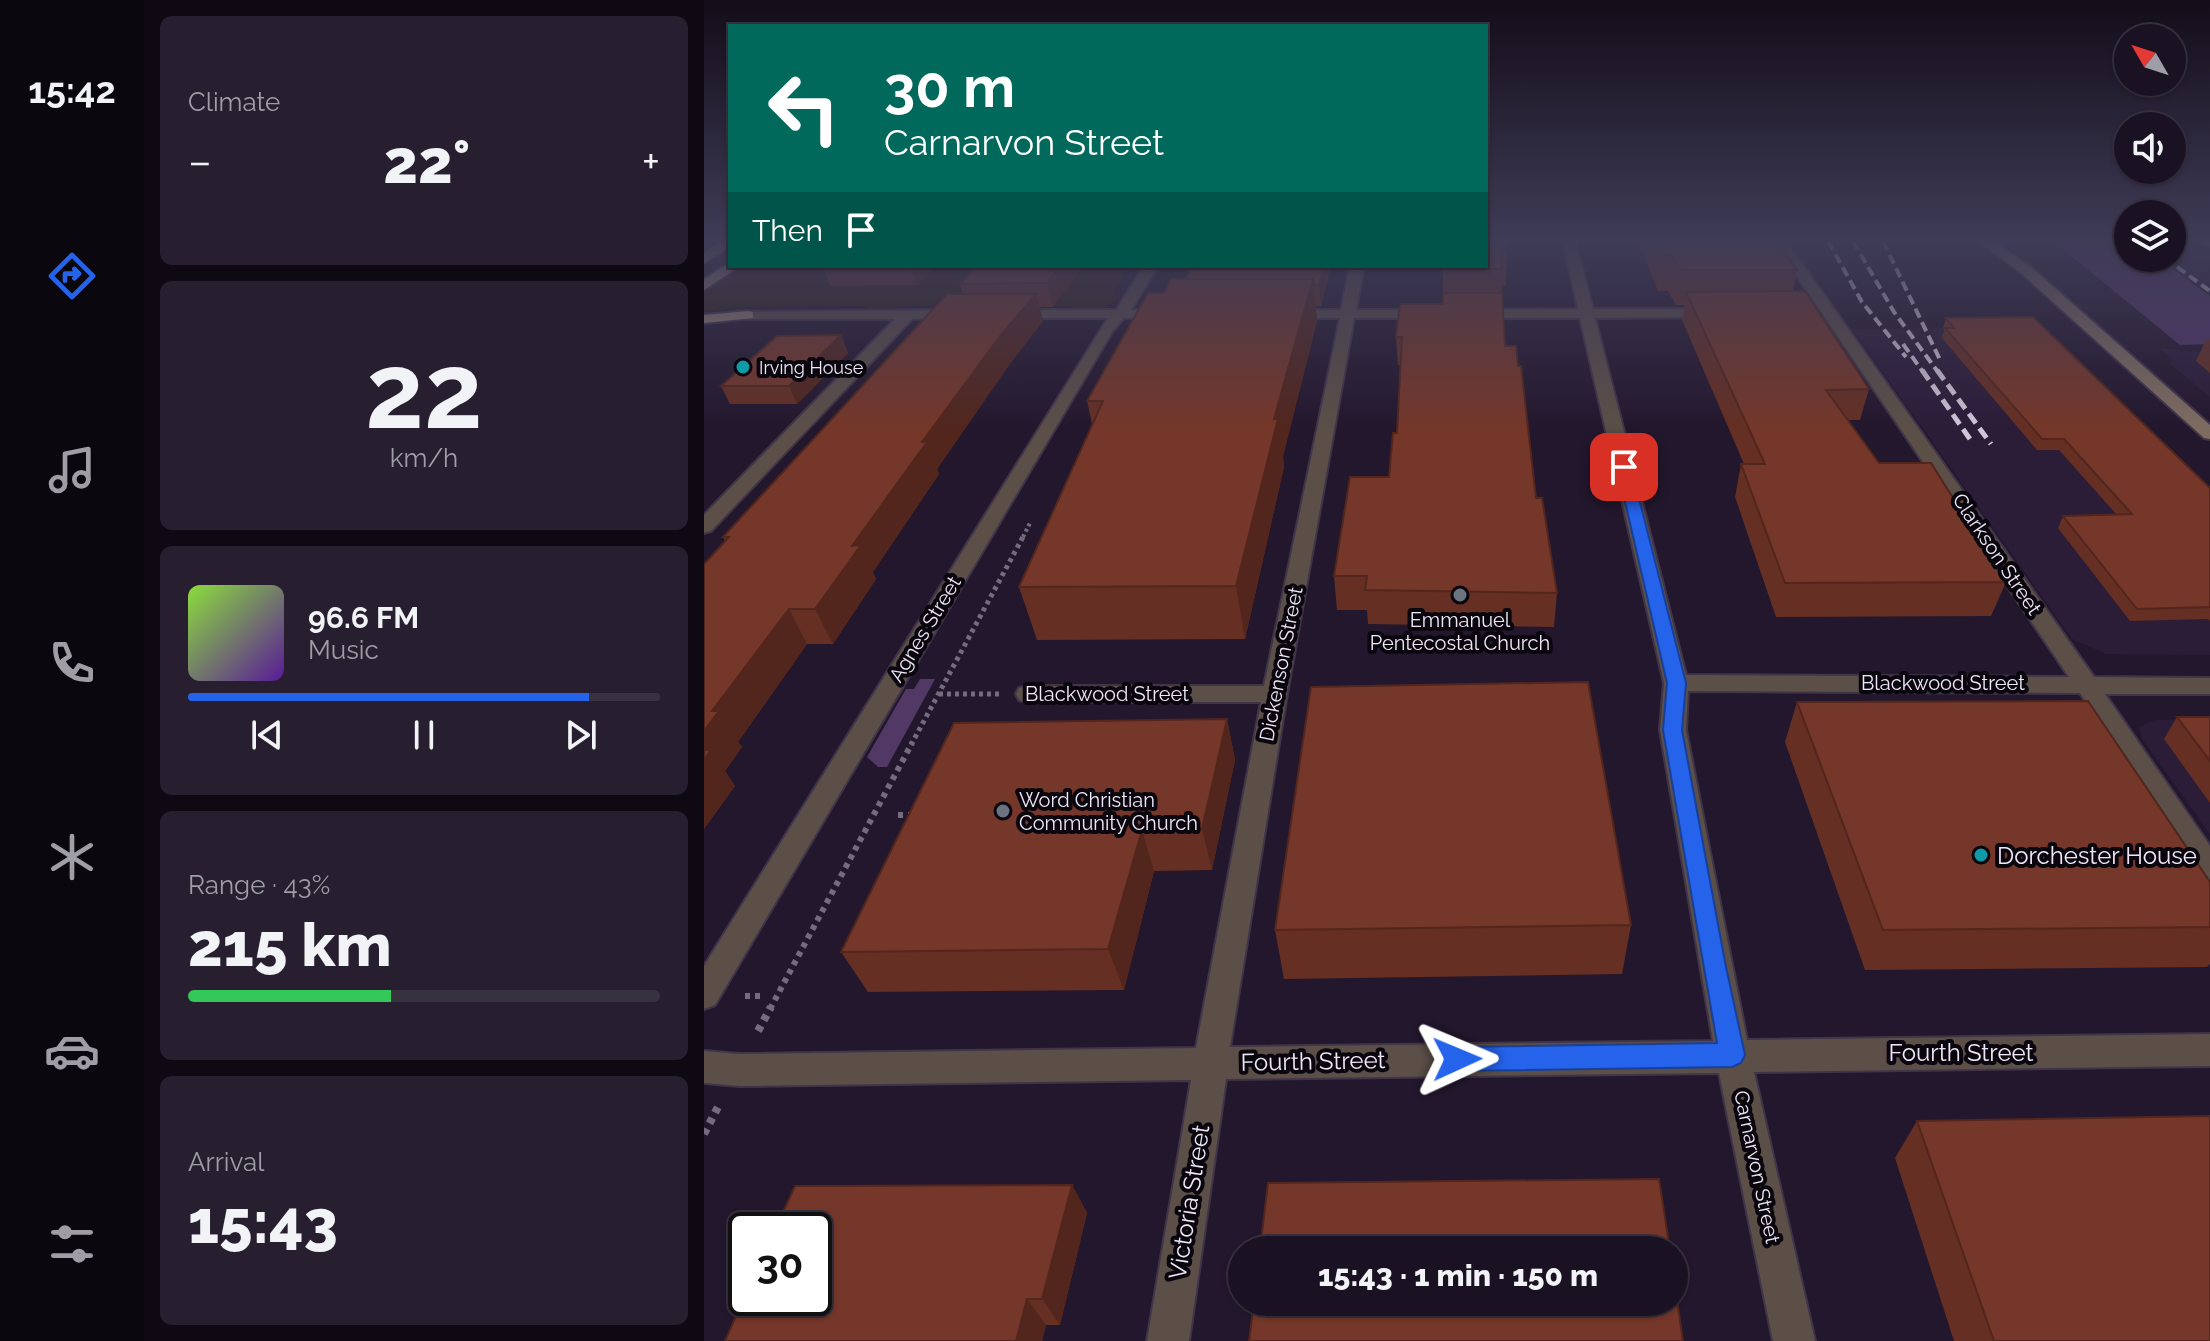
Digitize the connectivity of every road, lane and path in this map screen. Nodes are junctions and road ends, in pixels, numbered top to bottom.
1 (1127, 304) edge
2 (1348, 304) edge
3 (1585, 304) edge
4 (1813, 304) edge
5 (2064, 304) edge
6 (1587, 313) junction
7 (1736, 313) edge
8 (908, 314) junction
9 (1120, 314) junction
10 (1189, 314) edge
11 (1267, 314) edge
12 (1346, 314) junction
13 (748, 315) joint
14 (704, 319) edge
15 (2210, 434) edge
16 (1035, 512) dead end
17 (704, 527) edge
18 (1676, 683) junction
19 (2085, 683) junction
20 (2210, 686) edge
21 (939, 694) junction
22 (1028, 694) joint
23 (1275, 694) junction
24 (898, 815) dead end
25 (920, 815) edge
26 (2210, 869) edge
27 (704, 995) edge
28 (756, 1036) dead end
29 (2210, 1050) edge
30 (1732, 1055) junction
31 (1212, 1063) junction
32 (704, 1067) edge
33 (719, 1105) dead end
34 (704, 1134) edge
35 (1168, 1341) edge
36 (1794, 1341) edge

1 - 9 street, Agnes Street
2 - 12 street, Dickenson Street
3 - 6 street, Carnarvon Street
4 - 19 street, Clarkson Street
5 - 15 street
6 - 7 street
6 - 12 street
6 - 18 street, Carnarvon Street
8 - 9 street
8 - 13 street
8 - 17 street
9 - 10 street
9 - 27 street, Agnes Street
11 - 12 street
12 - 23 street, Dickenson Street
13 - 14 main road
16 - 21 path
18 - 19 street, Blackwood Street
18 - 30 street, Carnarvon Street
19 - 20 street, Blackwood Street
19 - 26 street, Clarkson Street
21 - 22 path, Blackwood Street
21 - 28 path
22 - 23 street, Blackwood Street
23 - 31 street, Dickenson Street
24 - 25 path
29 - 30 street, Fourth Street
30 - 31 street, Fourth Street
30 - 36 street, Carnarvon Street
31 - 32 street, Fourth Street
31 - 35 street, Victoria Street
33 - 34 path

